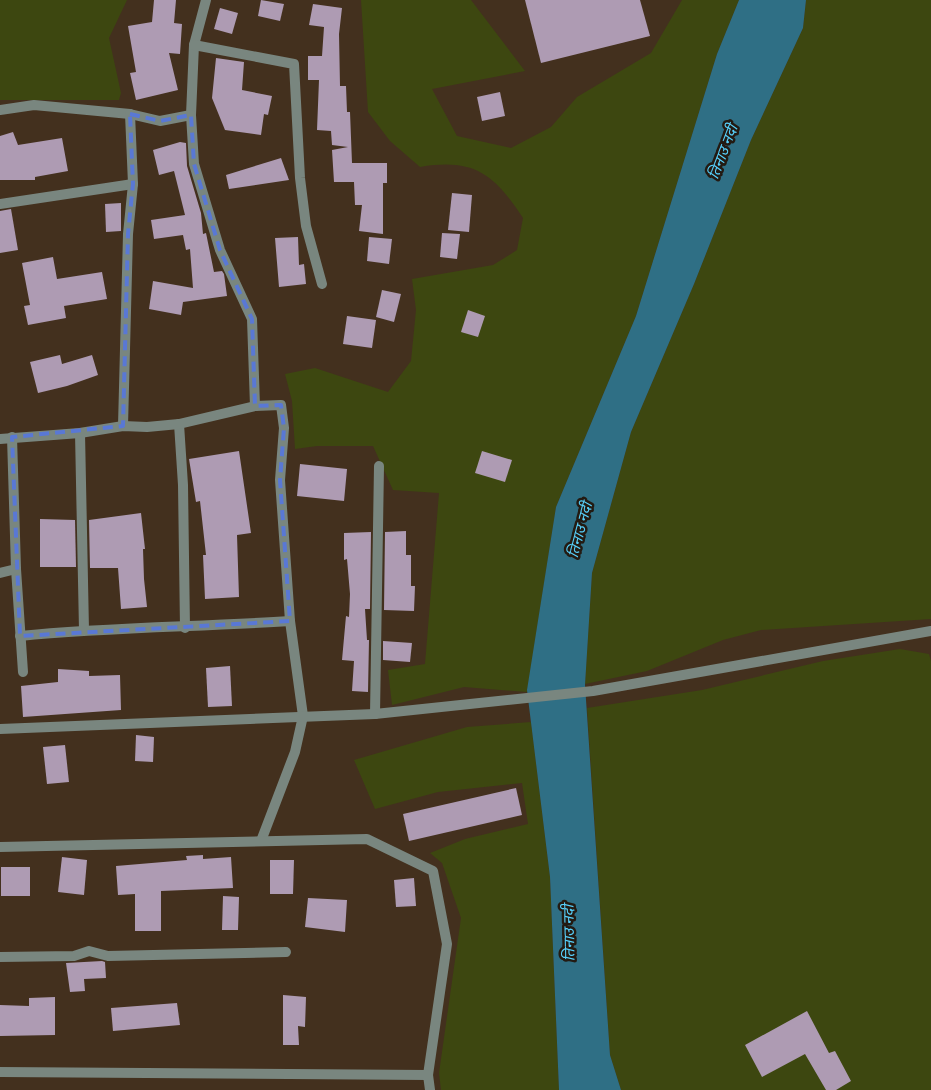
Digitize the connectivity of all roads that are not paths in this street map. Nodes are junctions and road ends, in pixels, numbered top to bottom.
1 (206, 0) edge
2 (194, 45) junction
3 (0, 110) edge
4 (130, 114) junction
5 (191, 115) junction
6 (133, 184) junction
7 (0, 204) edge
8 (322, 284) dead end
9 (256, 406) junction
10 (179, 424) junction
11 (123, 426) junction
12 (80, 433) junction
13 (12, 437) junction
14 (0, 439) edge
15 (379, 466) dead end
16 (16, 570) junction
17 (0, 573) edge
18 (290, 622) junction
19 (185, 628) junction
20 (84, 630) junction
21 (931, 631) edge
22 (20, 636) junction
23 (23, 672) dead end
24 (376, 714) junction
25 (303, 716) junction
26 (0, 729) edge
27 (261, 841) junction
28 (0, 847) edge
29 (286, 952) dead end
30 (0, 957) edge
31 (0, 1072) edge
32 (428, 1075) junction
33 (430, 1090) edge

1 - 2 street
2 - 5 street
2 - 8 street
3 - 4 street
4 - 5 street
4 - 6 street
5 - 9 street
6 - 7 street
6 - 11 street
9 - 10 street
9 - 18 street
10 - 11 street
10 - 19 street
11 - 12 street
12 - 13 street
12 - 20 street
13 - 14 street
13 - 16 street
15 - 24 street
16 - 17 street
16 - 22 street
18 - 19 street
18 - 25 street
19 - 20 street
20 - 22 street
21 - 24 street
22 - 23 street
24 - 25 street
25 - 26 street
25 - 27 street
27 - 28 street
27 - 32 street
29 - 30 street
31 - 32 street
32 - 33 street

